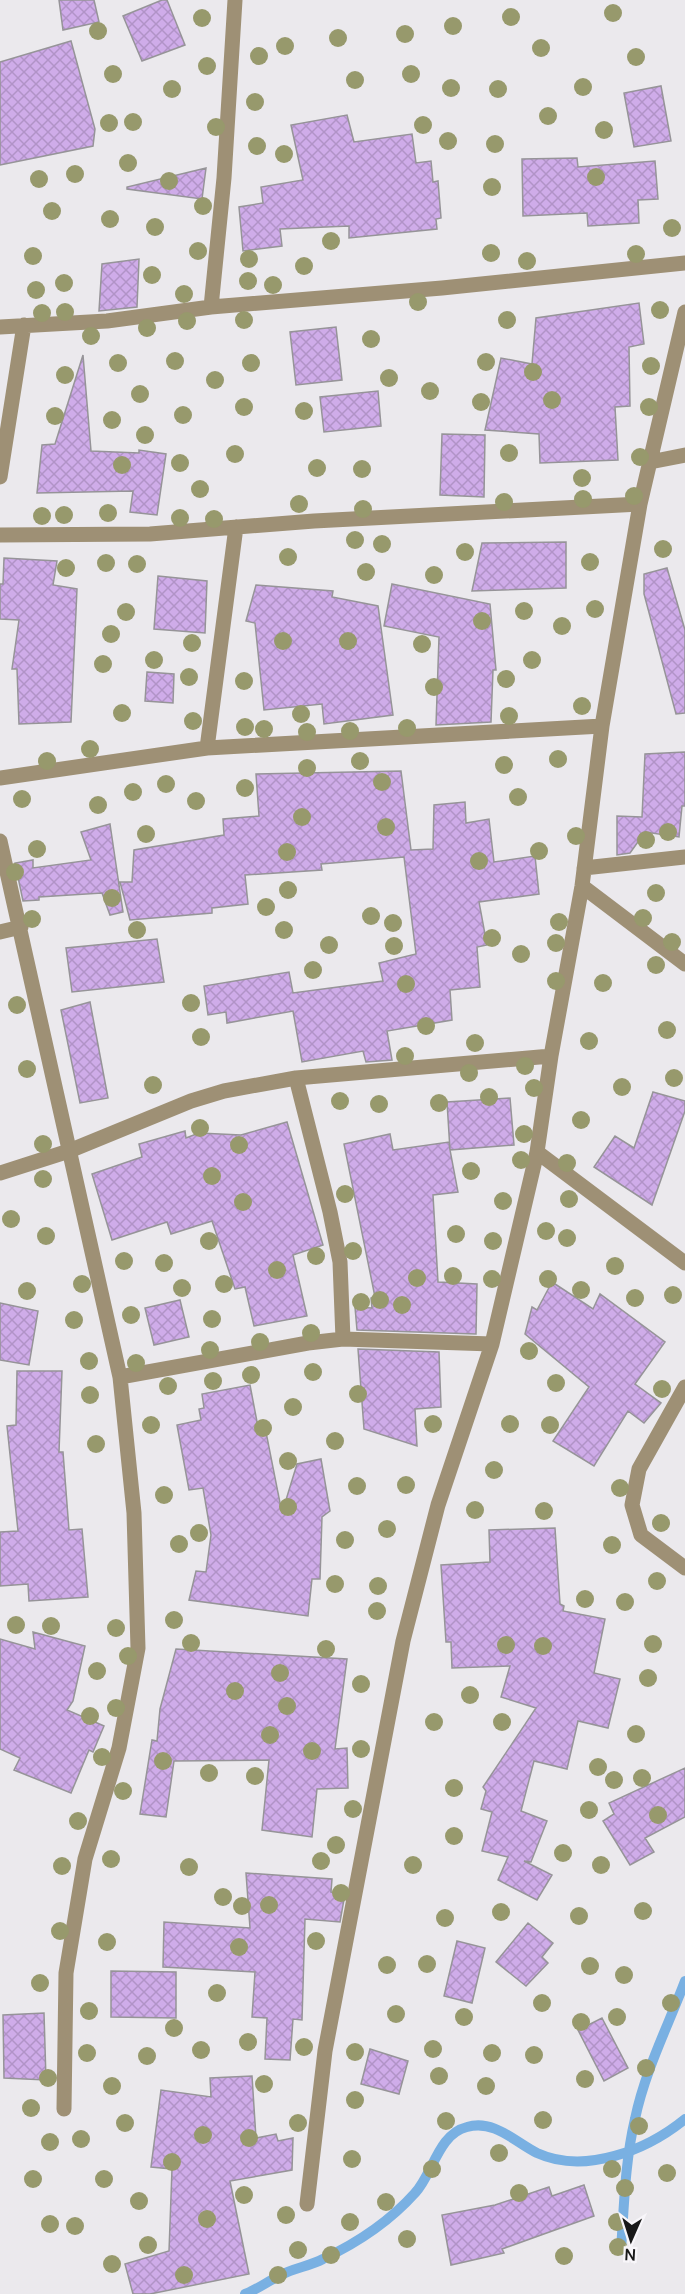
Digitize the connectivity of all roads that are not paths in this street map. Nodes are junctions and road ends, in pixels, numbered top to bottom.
1 (235, 0) edge
2 (685, 263) edge
3 (211, 307) junction
4 (685, 312) edge
5 (24, 325) junction
6 (0, 327) edge
7 (685, 455) edge
8 (650, 462) junction
9 (0, 477) edge
10 (640, 504) junction
11 (236, 527) junction
12 (0, 535) edge
13 (602, 726) junction
14 (207, 748) junction
15 (0, 778) edge
16 (0, 841) edge
17 (685, 856) edge
18 (584, 868) junction
19 (582, 886) junction
20 (21, 927) junction
21 (0, 932) edge
22 (685, 964) edge
23 (551, 1056) junction
24 (296, 1078) junction
25 (69, 1151) junction
26 (537, 1152) junction
27 (0, 1173) edge
28 (685, 1263) edge
29 (344, 1339) junction
30 (492, 1344) junction
31 (120, 1377) junction
32 (685, 1387) edge
33 (685, 1568) edge
34 (64, 2109) dead end
35 (307, 2204) dead end

1 - 3 street
2 - 3 street
3 - 5 street
4 - 8 street
5 - 6 street
5 - 9 street
7 - 8 street
8 - 10 street
10 - 11 street
10 - 13 street
11 - 12 street
11 - 14 street
13 - 14 street
13 - 18 street
14 - 15 street
16 - 20 street
17 - 18 street
18 - 19 street
19 - 22 street
19 - 23 street
20 - 21 street
20 - 25 street
23 - 24 street
23 - 26 street
24 - 25 street
24 - 29 street
25 - 27 street
25 - 31 street
26 - 28 street
26 - 30 street
29 - 30 street
29 - 31 street
30 - 35 street
31 - 34 street
32 - 33 street

